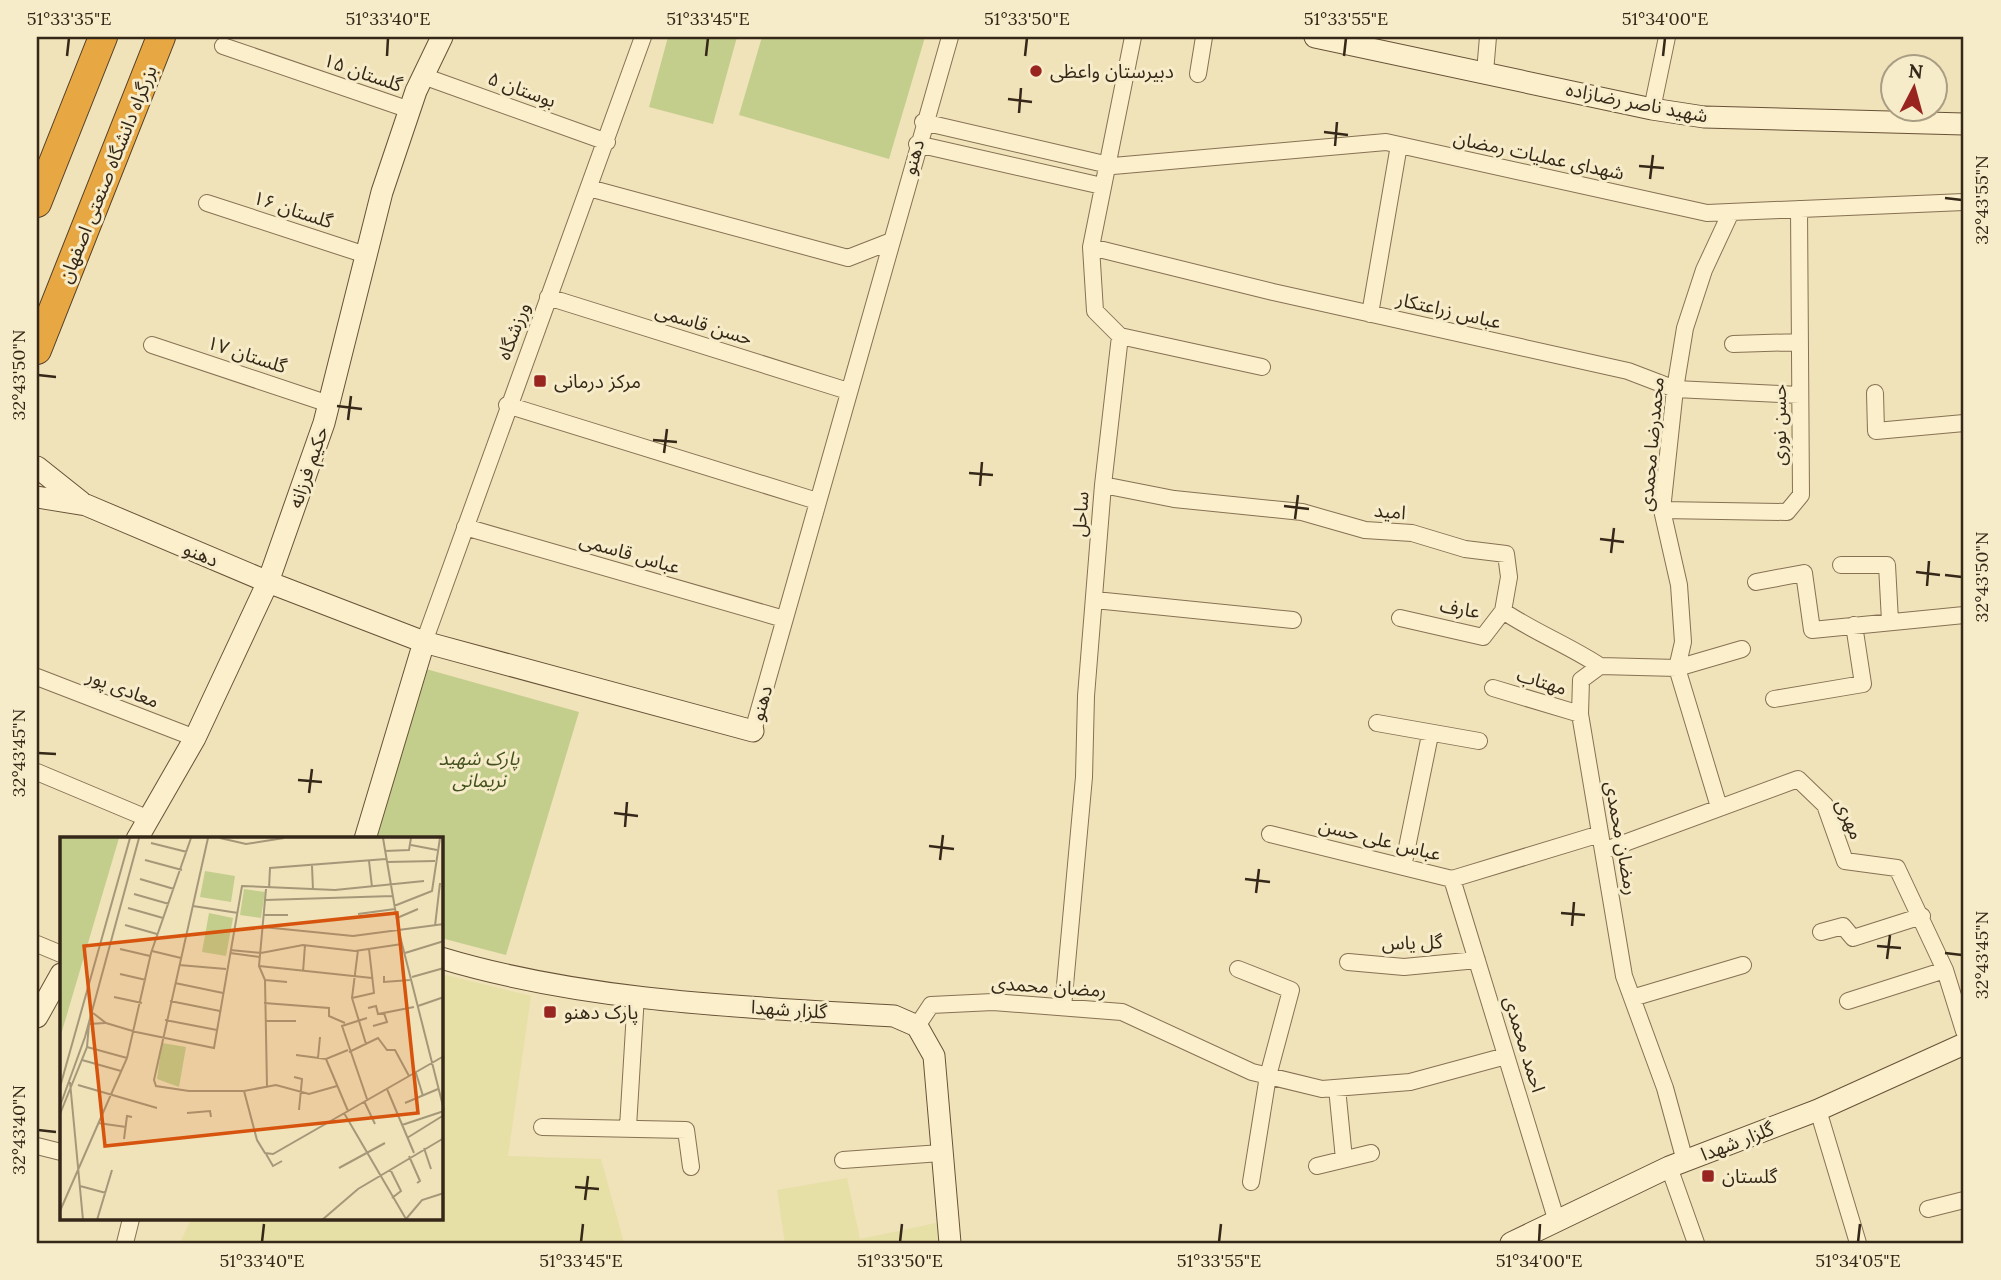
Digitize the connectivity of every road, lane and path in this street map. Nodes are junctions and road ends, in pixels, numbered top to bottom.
1 (103, 37) edge
2 (161, 37) edge
3 (442, 37) edge
4 (643, 37) edge
5 (950, 37) edge
6 (1133, 37) edge
7 (1204, 37) edge
8 (1315, 37) edge
9 (1488, 37) edge
10 (1667, 37) edge
11 (223, 46) dead end
12 (1485, 72) junction
13 (1198, 74) dead end
14 (423, 76) junction
15 (1651, 109) junction
16 (410, 110) junction
17 (923, 122) junction
18 (1964, 124) edge
19 (607, 142) junction
20 (917, 145) junction
21 (1399, 145) junction
22 (1106, 165) junction
23 (1102, 186) junction
24 (589, 188) junction
25 (1964, 202) edge
26 (37, 203) edge
27 (207, 203) dead end
28 (1799, 209) junction
29 (1731, 212) junction
30 (889, 242) junction
31 (1091, 247) junction
32 (366, 255) junction
33 (548, 297) junction
34 (1370, 314) junction
35 (1120, 336) junction
36 (1800, 342) junction
37 (1733, 344) dead end
38 (152, 345) dead end
39 (37, 350) edge
40 (1262, 367) dead end
41 (1675, 389) junction
42 (848, 391) junction
43 (1875, 393) dead end
44 (1800, 395) junction
45 (329, 404) junction
46 (508, 405) junction
47 (1964, 423) edge
48 (37, 467) edge
49 (1102, 485) junction
50 (37, 497) edge
51 (817, 501) junction
52 (86, 505) junction
53 (1662, 510) junction
54 (465, 527) junction
55 (1841, 565) dead end
56 (268, 582) junction
57 (1756, 582) dead end
58 (1095, 600) junction
59 (1503, 611) junction
60 (1964, 615) edge
61 (1400, 618) dead end
62 (784, 619) junction
63 (1293, 620) dead end
64 (1890, 621) junction
65 (1854, 625) junction
66 (424, 642) junction
67 (1742, 649) dead end
68 (1600, 666) junction
69 (1677, 668) junction
70 (37, 677) edge
71 (1493, 688) dead end
72 (1774, 699) dead end
73 (1580, 714) junction
74 (1377, 723) dead end
75 (753, 731) joint
76 (1430, 735) junction
77 (195, 738) junction
78 (1479, 741) dead end
79 (37, 772) edge
80 (1719, 807) junction
81 (149, 819) junction
82 (1270, 834) dead end
83 (1600, 834) junction
84 (139, 837) edge
85 (366, 837) edge
86 (1603, 851) junction
87 (1403, 867) junction
88 (1452, 879) junction
89 (1922, 916) junction
90 (1821, 932) dead end
91 (37, 944) edge
92 (60, 954) edge
93 (443, 958) edge
94 (1477, 960) junction
95 (1348, 962) dead end
96 (1743, 965) dead end
97 (1238, 969) dead end
98 (1945, 970) junction
99 (60, 976) edge
100 (636, 995) junction
101 (1633, 998) junction
102 (1848, 1001) dead end
103 (1063, 1007) junction
104 (37, 1017) edge
105 (917, 1026) junction
106 (1964, 1031) edge
107 (1964, 1044) edge
108 (1506, 1056) junction
109 (1268, 1076) junction
110 (1338, 1087) junction
111 (1818, 1110) junction
112 (542, 1127) dead end
113 (628, 1127) junction
114 (37, 1146) edge
115 (60, 1152) edge
116 (941, 1153) junction
117 (1371, 1153) dead end
118 (1344, 1159) junction
119 (843, 1160) dead end
120 (1677, 1164) junction
121 (1317, 1166) dead end
122 (691, 1167) dead end
123 (1251, 1182) dead end
124 (1964, 1199) edge
125 (1928, 1209) dead end
126 (131, 1220) edge
127 (1557, 1222) junction
128 (1536, 1238) edge
129 (125, 1243) edge
130 (950, 1243) edge
131 (1511, 1243) edge
132 (1696, 1243) edge
133 (1858, 1243) edge

1 - 26 highway
2 - 39 highway, بزرگراه دانشگاه صنعتی اصفهان
3 - 14 street, حکیم فرزانه
4 - 19 street, ورزشگاه
5 - 17 street, دهنو
6 - 22 street
7 - 13 street
8 - 12 street, شهید ناصر رضازاده
9 - 12 street
10 - 15 street
11 - 16 street, گلستان ۱۵
12 - 15 street, شهید ناصر رضازاده
14 - 16 street, حکیم فرزانه
14 - 19 street, بوستان ۵
15 - 18 street, شهید ناصر رضازاده
16 - 32 street, حکیم فرزانه
17 - 20 street, دهنو
17 - 22 street, شهدای عملیات رمضان
19 - 24 street, ورزشگاه
20 - 23 street
20 - 30 street, دهنو
21 - 22 street, شهدای عملیات رمضان
21 - 29 street, شهدای عملیات رمضان
21 - 34 street
22 - 23 street
23 - 31 street
24 - 30 street
24 - 33 street, ورزشگاه
25 - 28 street, شهدای عملیات رمضان
27 - 32 street, گلستان ۱۶
28 - 29 street, شهدای عملیات رمضان
28 - 36 street, حسن نوری
29 - 41 street, محمدرضا محمدی
30 - 42 street, دهنو
31 - 34 street, عباس زراعتکار
31 - 35 street
32 - 45 street, حکیم فرزانه
33 - 42 street, حسن قاسمی
33 - 46 street, ورزشگاه
34 - 41 street, عباس زراعتکار
35 - 40 street
35 - 49 street, ساحل
36 - 37 street
36 - 44 street, حسن نوری
38 - 45 street, گلستان ۱۷
41 - 44 street, عباس زراعتکار
41 - 53 street, محمدرضا محمدی
42 - 51 street, دهنو
43 - 47 street
44 - 53 street, حسن نوری
45 - 56 street, حکیم فرزانه
46 - 51 street
46 - 54 street, ورزشگاه
48 - 52 street, دهنو
49 - 58 street, ساحل
49 - 59 street, امید
50 - 52 street, دهنو
51 - 62 street, دهنو
52 - 56 street, دهنو
53 - 69 street, محمدرضا محمدی
54 - 62 street, عباس قاسمی
54 - 66 street, ورزشگاه
55 - 64 street
56 - 66 street, دهنو
56 - 77 street, حکیم فرزانه
57 - 65 street
58 - 63 street
58 - 103 street, ساحل
59 - 61 street, عارف
59 - 68 street
60 - 64 street
62 - 75 street, دهنو
64 - 65 street
65 - 72 street
66 - 75 street, دهنو
66 - 85 street
67 - 69 street
68 - 69 street
68 - 73 street, رمضان محمدی
69 - 80 street, محمدرضا محمدی
70 - 77 street, معادی پور
71 - 73 street, مهتاب
73 - 83 street, رمضان محمدی
74 - 76 street
76 - 78 street
76 - 87 street
77 - 81 street, حکیم فرزانه
79 - 81 street
80 - 86 street, مهری
80 - 89 street, مهری
81 - 84 street, حکیم فرزانه
82 - 87 street, عباس علی حسن
83 - 86 street, رمضان محمدی
83 - 88 street, عباس علی حسن
86 - 101 street, رمضان محمدی
87 - 88 street, عباس علی حسن
88 - 94 street, احمد محمدی
89 - 90 street
89 - 98 street, مهری
91 - 92 street
93 - 100 street, گلزار شهدا
94 - 95 street, گل یاس
94 - 108 street, احمد محمدی
96 - 101 street
97 - 109 street
98 - 102 street
98 - 106 street, مهری
99 - 104 street
100 - 105 street, گلزار شهدا
100 - 113 street
101 - 120 street, رمضان محمدی
103 - 105 street, رمضان محمدی
103 - 109 street, رمضان محمدی
105 - 116 street
107 - 111 street, گلزار شهدا
108 - 110 street, رمضان محمدی
108 - 127 street, احمد محمدی
109 - 110 street, رمضان محمدی
109 - 123 street
110 - 118 street
111 - 120 street, گلزار شهدا
111 - 133 street
112 - 113 street
113 - 122 street
114 - 115 street
116 - 119 street
116 - 130 street
117 - 118 street
118 - 121 street
120 - 127 street, گلزار شهدا
120 - 132 street, رمضان محمدی
124 - 125 street
126 - 129 street
127 - 128 street, گلزار شهدا
128 - 131 street, گلزار شهدا

